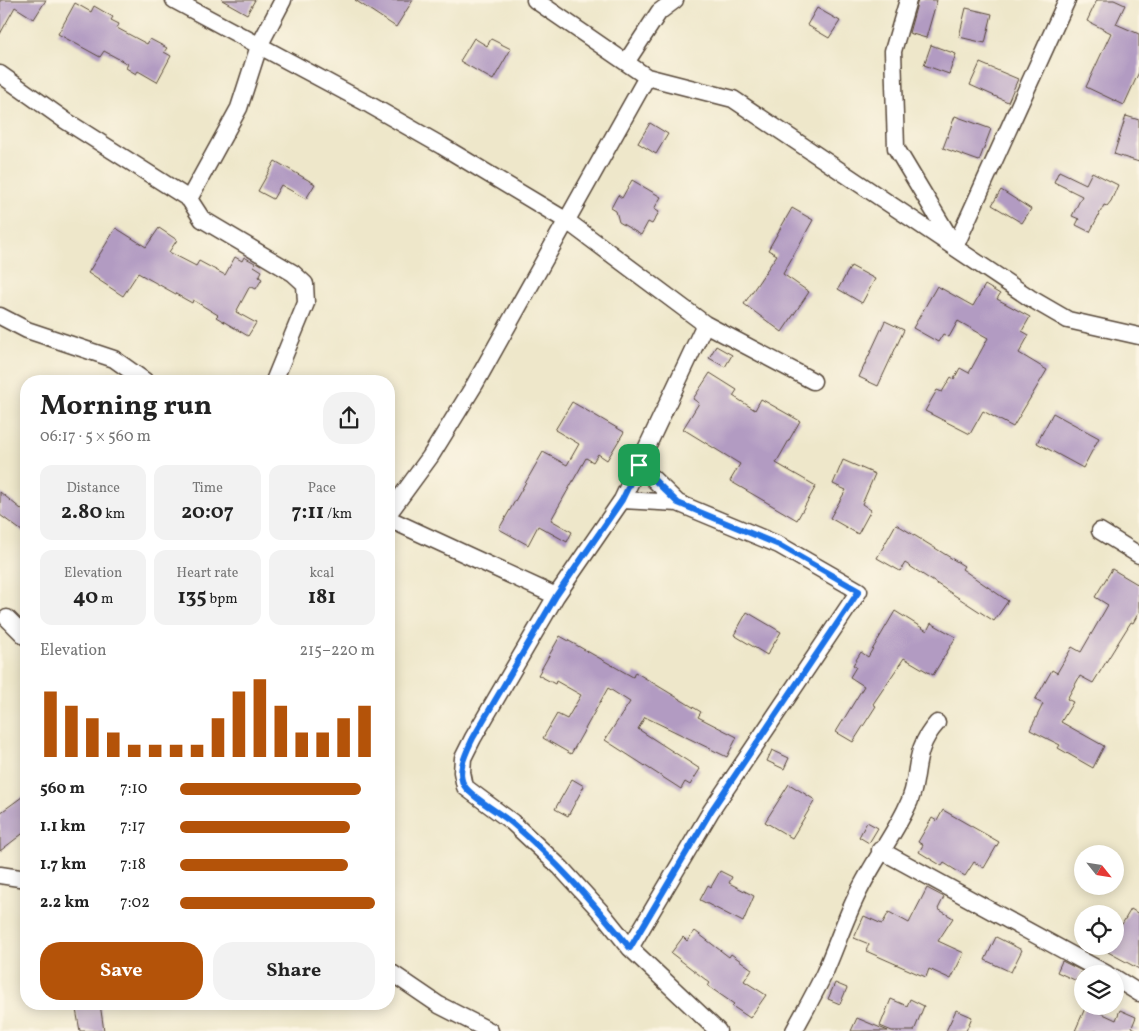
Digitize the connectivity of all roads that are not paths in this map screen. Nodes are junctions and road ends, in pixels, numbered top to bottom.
1 (174, 0) edge
2 (283, 0) edge
3 (535, 0) edge
4 (675, 0) edge
5 (908, 0) edge
6 (1067, 0) edge
7 (259, 46) junction
8 (627, 62) junction
9 (0, 74) edge
10 (647, 77) junction
11 (189, 199) junction
12 (567, 221) junction
13 (955, 247) junction
14 (0, 316) edge
15 (705, 324) junction
16 (1139, 336) edge
17 (137, 375) edge
18 (276, 375) edge
19 (813, 381) dead end
20 (639, 465) junction
21 (622, 500) junction
22 (678, 503) junction
23 (395, 505) edge
24 (395, 522) edge
25 (1100, 530) dead end
26 (1139, 555) edge
27 (556, 596) junction
28 (7, 618) dead end
29 (20, 631) edge
30 (937, 723) dead end
31 (880, 850) junction
32 (0, 875) edge
33 (20, 878) edge
34 (630, 948) junction
35 (1091, 965) edge
36 (395, 976) edge
37 (1124, 983) edge
38 (1139, 992) edge
39 (490, 1031) edge
40 (718, 1031) edge
41 (794, 1031) edge

1 - 7 street
2 - 7 street
3 - 8 street
4 - 8 street
5 - 13 street
6 - 13 street
7 - 11 street
7 - 12 street
8 - 10 street
9 - 11 street
10 - 12 street
10 - 13 street
11 - 18 street
12 - 15 street
12 - 23 street
13 - 16 street
14 - 17 street
15 - 19 street
15 - 20 street
20 - 21 street
20 - 22 street
21 - 22 street
21 - 27 street
22 - 34 street
24 - 27 street
25 - 26 street
27 - 34 street
28 - 29 street
30 - 31 street
31 - 35 street
31 - 41 street
32 - 33 street
34 - 40 street
36 - 39 street
37 - 38 street

